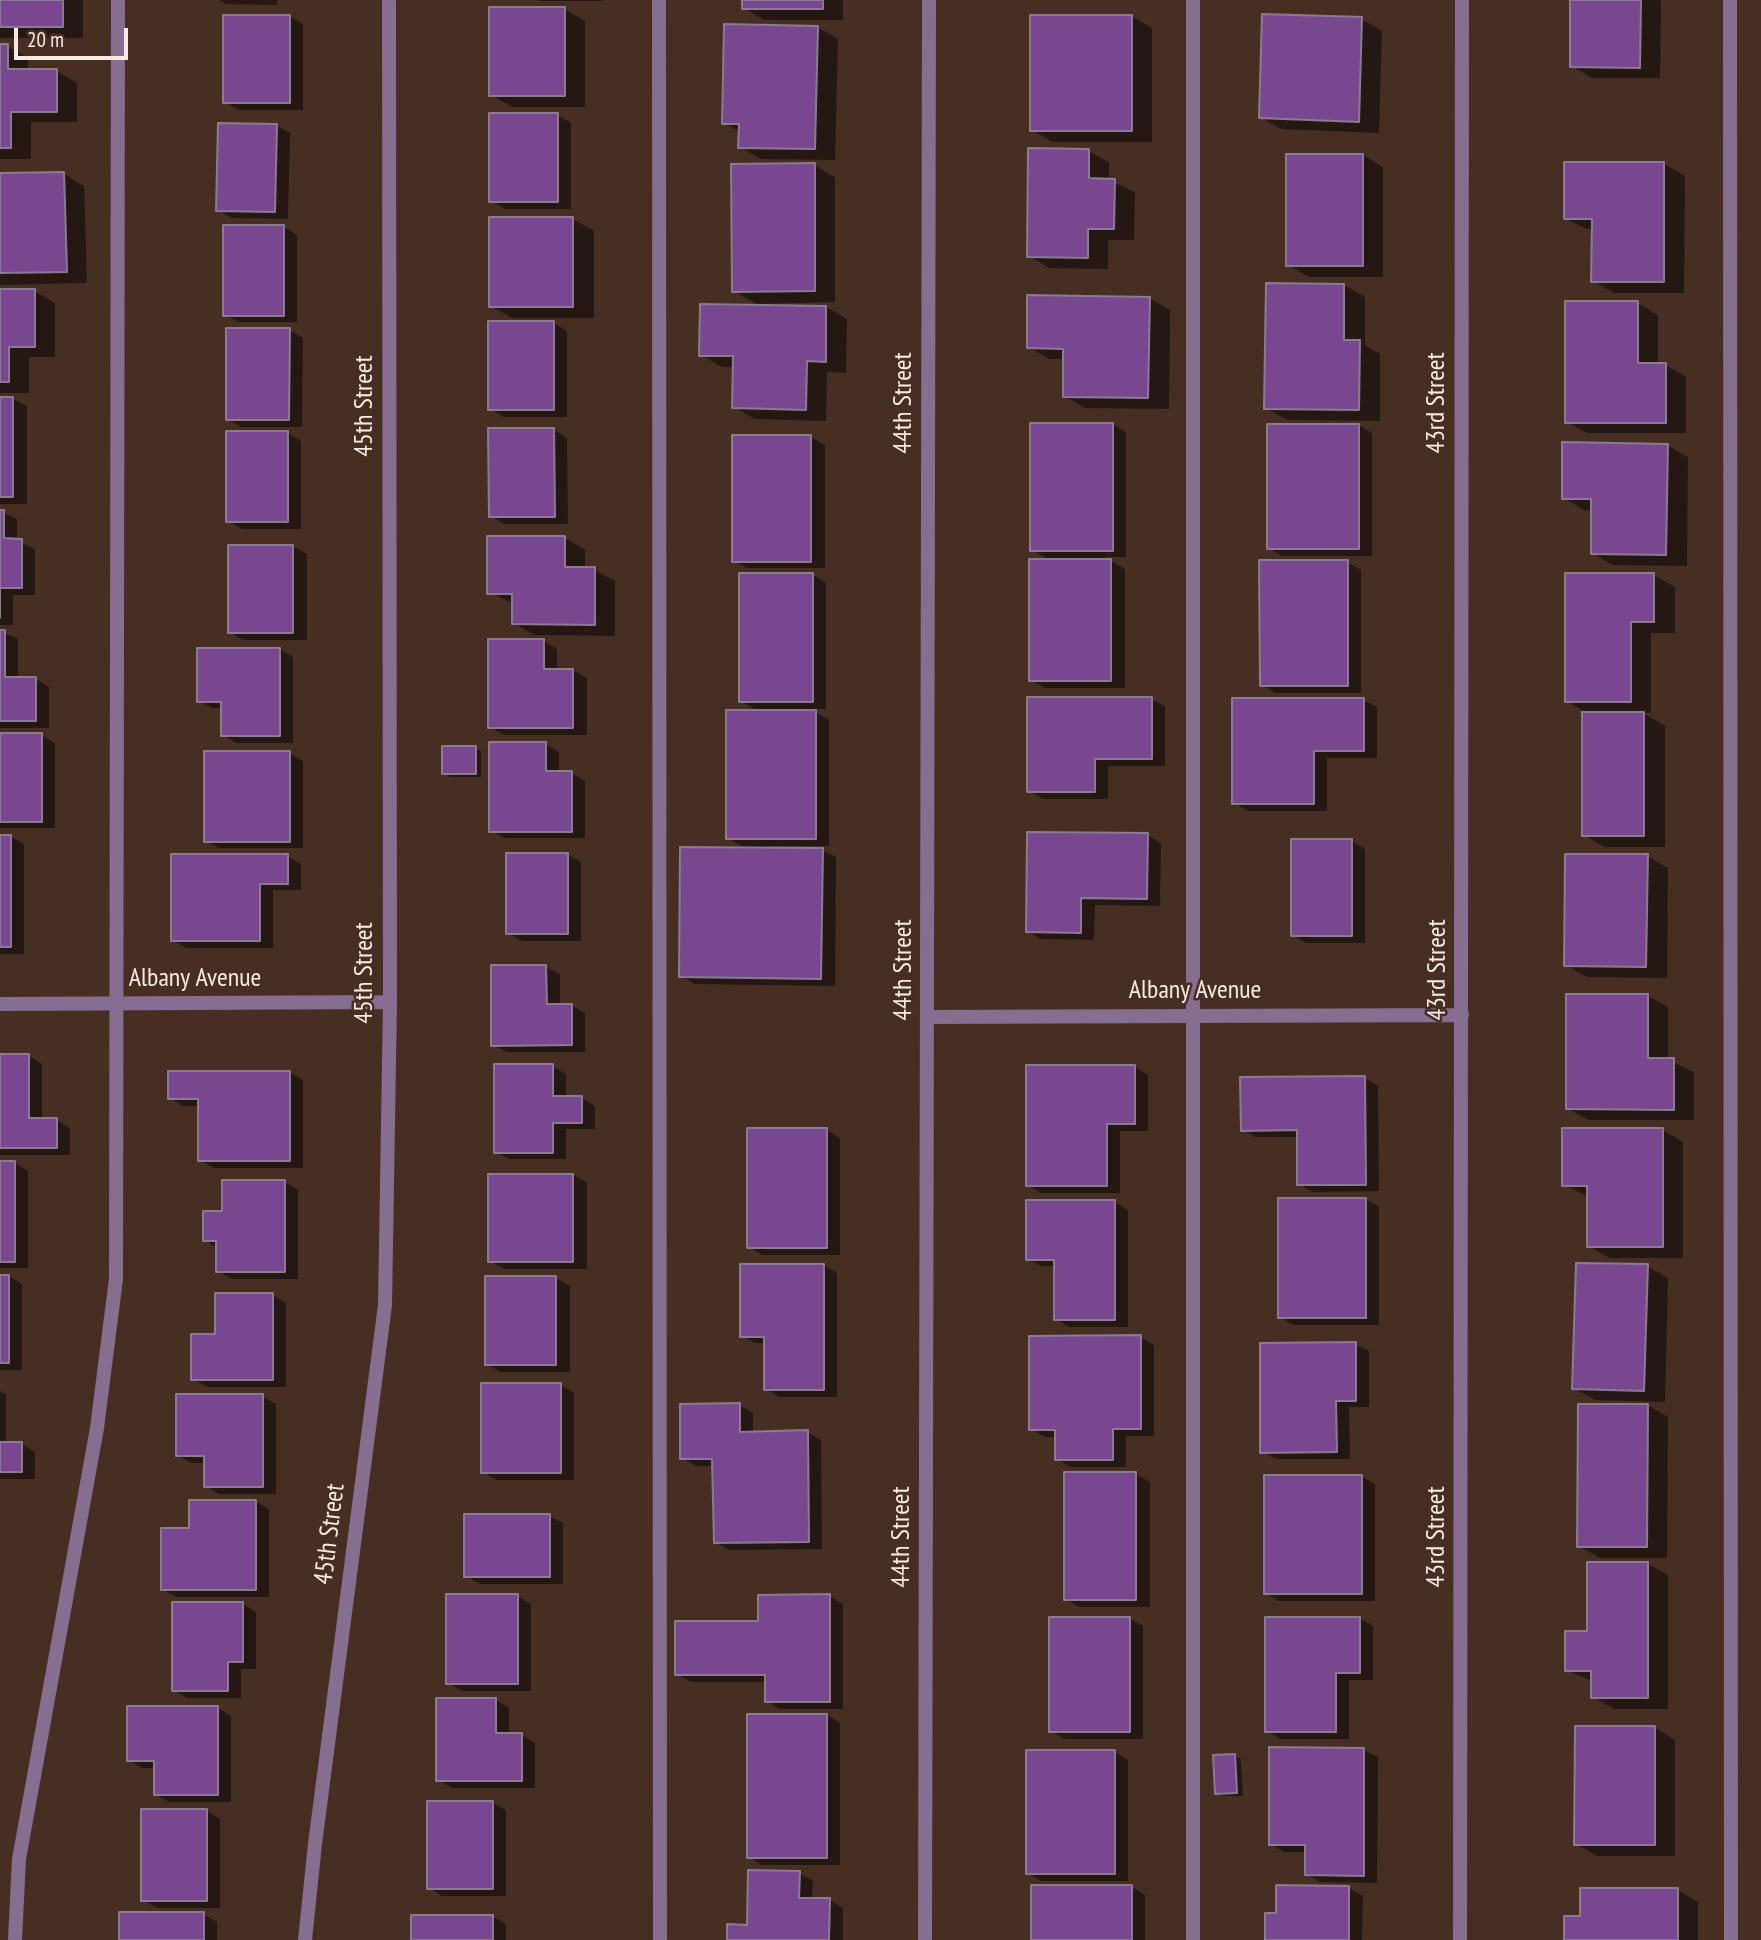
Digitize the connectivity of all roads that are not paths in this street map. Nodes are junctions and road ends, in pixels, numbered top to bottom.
1 (117, 0) edge
2 (389, 0) edge
3 (659, 0) edge
4 (929, 0) edge
5 (1193, 0) edge
6 (1462, 0) edge
7 (1730, 0) edge
8 (390, 1002) junction
9 (0, 1004) edge
10 (117, 1004) junction
11 (1462, 1015) junction
12 (1193, 1016) junction
13 (929, 1017) junction
14 (15, 1940) edge
15 (305, 1940) edge
16 (660, 1940) edge
17 (925, 1940) edge
18 (1193, 1940) edge
19 (1460, 1940) edge
20 (1731, 1940) edge

1 - 10 street
2 - 8 street, 45th Street
3 - 16 street
4 - 13 street, 44th Street
5 - 12 street
6 - 11 street, 43rd Street
7 - 20 street
8 - 10 street, Albany Avenue
8 - 15 street, 45th Street
9 - 10 street, Albany Avenue
10 - 14 street
11 - 12 street, Albany Avenue
11 - 19 street, 43rd Street
12 - 13 street, Albany Avenue
12 - 18 street
13 - 17 street, 44th Street

